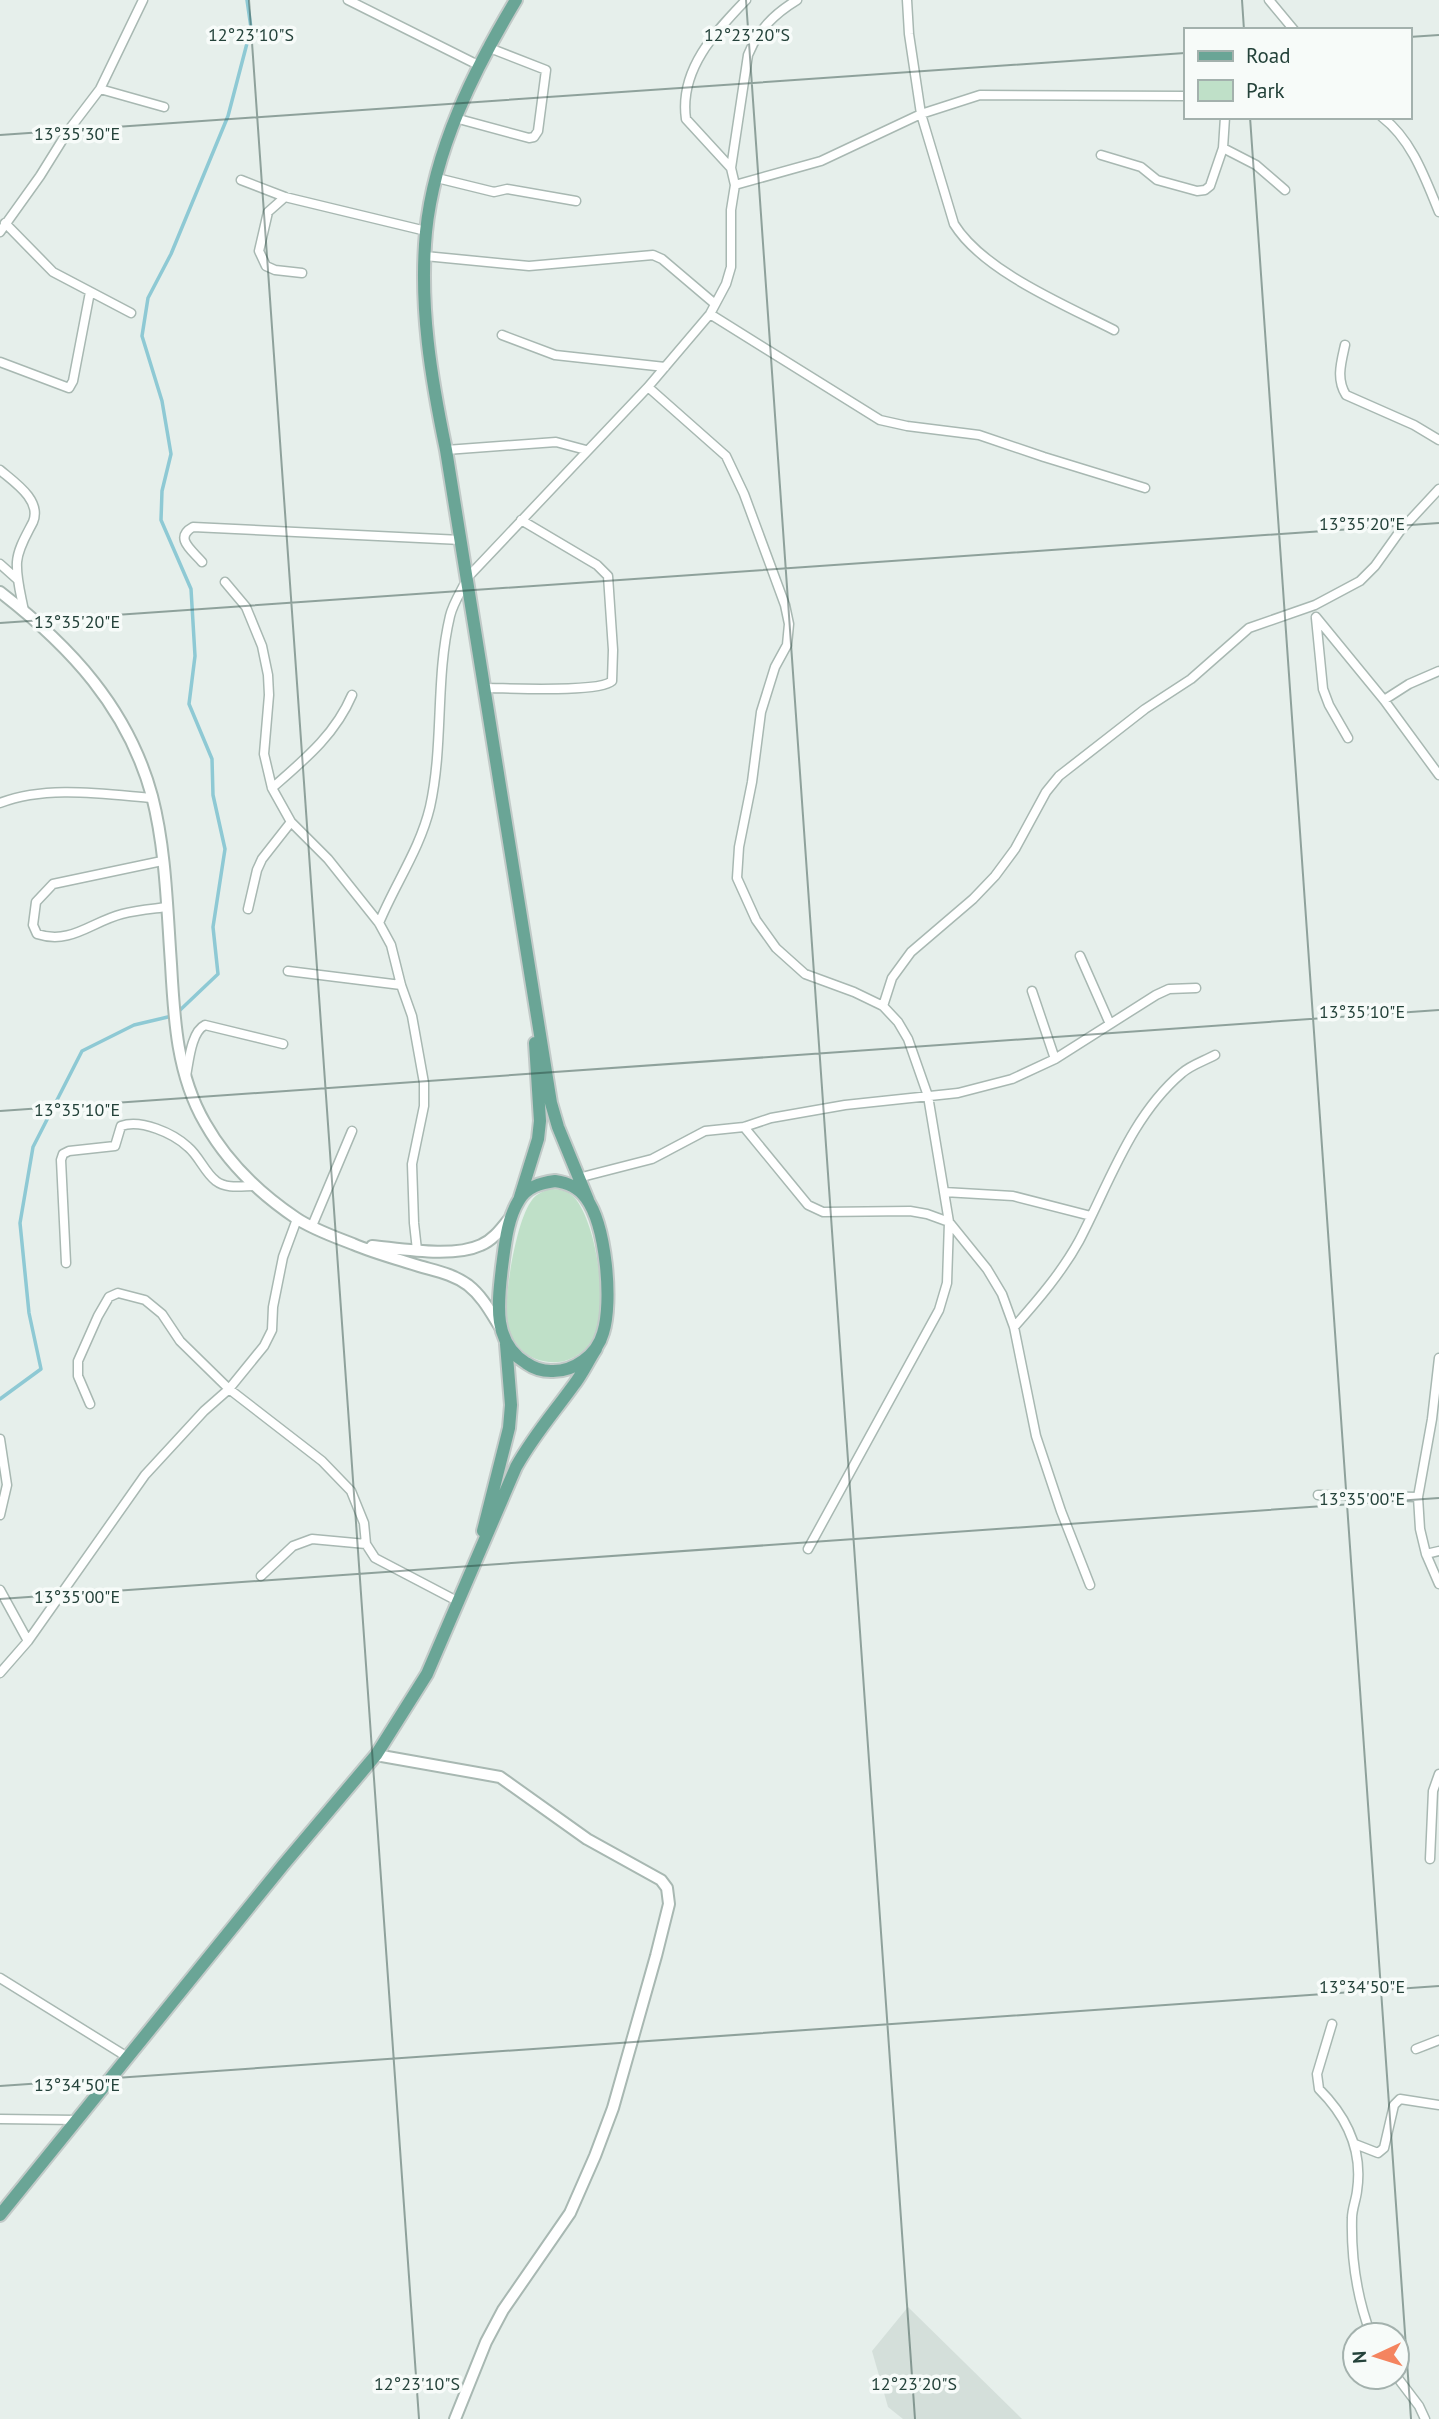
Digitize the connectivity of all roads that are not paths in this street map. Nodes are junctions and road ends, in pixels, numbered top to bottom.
1 (143, 0) edge
2 (348, 0) edge
3 (516, 0) edge
4 (746, 0) edge
5 (797, 0) edge
6 (907, 0) edge
7 (1269, 0) edge
8 (1292, 28) edge
9 (487, 47) junction
10 (478, 65) junction
11 (100, 89) junction
12 (1184, 96) edge
13 (164, 107) dead end
14 (921, 114) junction
15 (455, 118) junction
16 (1225, 119) edge
17 (1384, 119) edge
18 (1223, 148) junction
19 (1101, 155) dead end
20 (731, 168) junction
21 (438, 178) junction
22 (241, 180) dead end
23 (736, 185) junction
24 (1285, 190) dead end
25 (285, 197) junction
26 (576, 201) dead end
27 (1439, 212) edge
28 (5, 223) junction
29 (426, 231) junction
30 (0, 232) edge
31 (425, 256) junction
32 (302, 273) dead end
33 (90, 292) junction
34 (715, 304) junction
35 (131, 313) dead end
36 (710, 314) junction
37 (1114, 330) dead end
38 (502, 335) dead end
39 (1345, 345) dead end
40 (0, 362) edge
41 (665, 367) junction
42 (648, 387) junction
43 (1439, 440) edge
44 (446, 450) junction
45 (586, 450) junction
46 (0, 470) edge
47 (1145, 488) dead end
48 (1439, 489) edge
49 (521, 520) junction
50 (461, 540) junction
51 (202, 562) dead end
52 (0, 564) edge
53 (467, 577) junction
54 (19, 580) junction
55 (225, 582) dead end
56 (0, 592) edge
57 (1315, 606) junction
58 (24, 611) junction
59 (1316, 617) junction
60 (1439, 671) edge
61 (484, 688) junction
62 (352, 695) dead end
63 (1384, 700) junction
64 (1348, 738) dead end
65 (1439, 775) edge
66 (272, 789) junction
67 (152, 798) junction
68 (0, 803) edge
69 (291, 822) junction
70 (162, 861) junction
71 (167, 907) junction
72 (248, 909) dead end
73 (379, 923) junction
74 (1080, 956) dead end
75 (288, 971) dead end
76 (531, 980) junction
77 (401, 985) junction
78 (1196, 988) dead end
79 (1032, 991) dead end
80 (883, 1006) junction
81 (1110, 1024) junction
82 (283, 1044) dead end
83 (1215, 1055) dead end
84 (1055, 1059) junction
85 (185, 1080) junction
86 (928, 1096) junction
87 (744, 1127) junction
88 (352, 1131) dead end
89 (578, 1178) junction
90 (254, 1186) junction
91 (944, 1192) junction
92 (519, 1200) junction
93 (588, 1200) junction
94 (513, 1213) junction
95 (1091, 1216) junction
96 (297, 1220) junction
97 (949, 1222) junction
98 (312, 1226) junction
99 (355, 1245) junction
100 (417, 1250) junction
101 (66, 1263) dead end
102 (1014, 1326) junction
103 (500, 1327) junction
104 (506, 1344) junction
105 (596, 1349) junction
106 (1439, 1358) edge
107 (229, 1389) junction
108 (90, 1404) dead end
109 (0, 1439) edge
110 (1318, 1495) dead end
111 (1418, 1497) junction
112 (0, 1515) edge
113 (366, 1544) junction
114 (808, 1549) dead end
115 (1439, 1551) edge
116 (1426, 1554) junction
117 (477, 1559) junction
118 (261, 1576) dead end
119 (1439, 1584) edge
120 (1090, 1585) dead end
121 (0, 1590) edge
122 (459, 1602) junction
123 (28, 1641) junction
124 (0, 1673) edge
125 (376, 1755) junction
126 (1439, 1774) edge
127 (1430, 1859) dead end
128 (0, 1979) edge
129 (1332, 2024) dead end
130 (1439, 2040) edge
131 (1416, 2049) dead end
132 (129, 2057) junction
133 (1439, 2105) edge
134 (0, 2119) edge
135 (77, 2120) junction
136 (1355, 2144) junction
137 (0, 2216) edge
138 (1366, 2321) edge
139 (1408, 2391) edge
140 (455, 2419) edge
141 (1425, 2419) edge

1 - 11 street
2 - 10 street
3 - 9 main road
4 - 20 street
5 - 20 street
6 - 14 street
7 - 8 street
9 - 10 main road
9 - 15 street
10 - 15 main road
11 - 13 street
11 - 28 street
12 - 14 street
14 - 23 street
14 - 37 street
15 - 21 main road
16 - 18 street
17 - 27 street
18 - 19 street
18 - 24 street
20 - 23 street
21 - 26 street
21 - 29 main road
22 - 25 street
23 - 34 street
25 - 29 street
25 - 32 street
28 - 30 street
28 - 33 street
29 - 31 main road
31 - 34 street
31 - 44 main road
33 - 35 street
33 - 40 street
34 - 36 street
36 - 41 street
36 - 47 street
38 - 41 street
39 - 43 street
41 - 42 street
42 - 45 street
42 - 80 street
44 - 45 street
44 - 50 main road
45 - 49 street
46 - 54 street
48 - 57 street
49 - 53 street
49 - 61 street
50 - 51 street
50 - 53 main road
52 - 54 street
53 - 61 main road
53 - 73 street
54 - 58 street
55 - 66 street
56 - 58 street
57 - 59 street
57 - 80 street
58 - 67 street
59 - 63 street
59 - 64 street
60 - 63 street
61 - 76 main road
62 - 66 street
63 - 65 street
66 - 69 street
67 - 68 street
67 - 70 street
69 - 72 street
69 - 73 street
70 - 71 street
70 - 71 street
71 - 85 street
73 - 77 street
74 - 81 street
75 - 77 street
76 - 89 main road
76 - 92 main road
77 - 100 street
78 - 81 street
79 - 84 street
80 - 86 street
81 - 84 street
82 - 85 street
83 - 95 street
84 - 86 street
85 - 90 street
86 - 87 street
86 - 91 street
87 - 89 street
87 - 97 street
88 - 98 street
89 - 93 main road
90 - 96 street
90 - 101 street
91 - 95 street
91 - 97 street
92 - 93 main road
92 - 94 main road
93 - 105 main road
94 - 100 street
94 - 103 main road
95 - 102 street
96 - 98 street
96 - 107 street
97 - 102 street
97 - 114 street
98 - 99 street
99 - 100 street
99 - 103 street
102 - 120 street
103 - 104 main road
104 - 105 main road
104 - 117 main road
105 - 117 main road
106 - 111 street
107 - 108 street
107 - 113 street
107 - 123 street
109 - 112 street
110 - 111 street
111 - 116 street
113 - 118 street
113 - 122 street
115 - 116 street
116 - 119 street
117 - 122 main road
121 - 123 street
122 - 125 main road
123 - 124 street
125 - 132 main road
125 - 140 street
126 - 127 street
128 - 132 street
129 - 136 street
130 - 131 street
132 - 135 main road
133 - 136 street
134 - 135 street
135 - 137 main road
136 - 138 street
139 - 141 street

